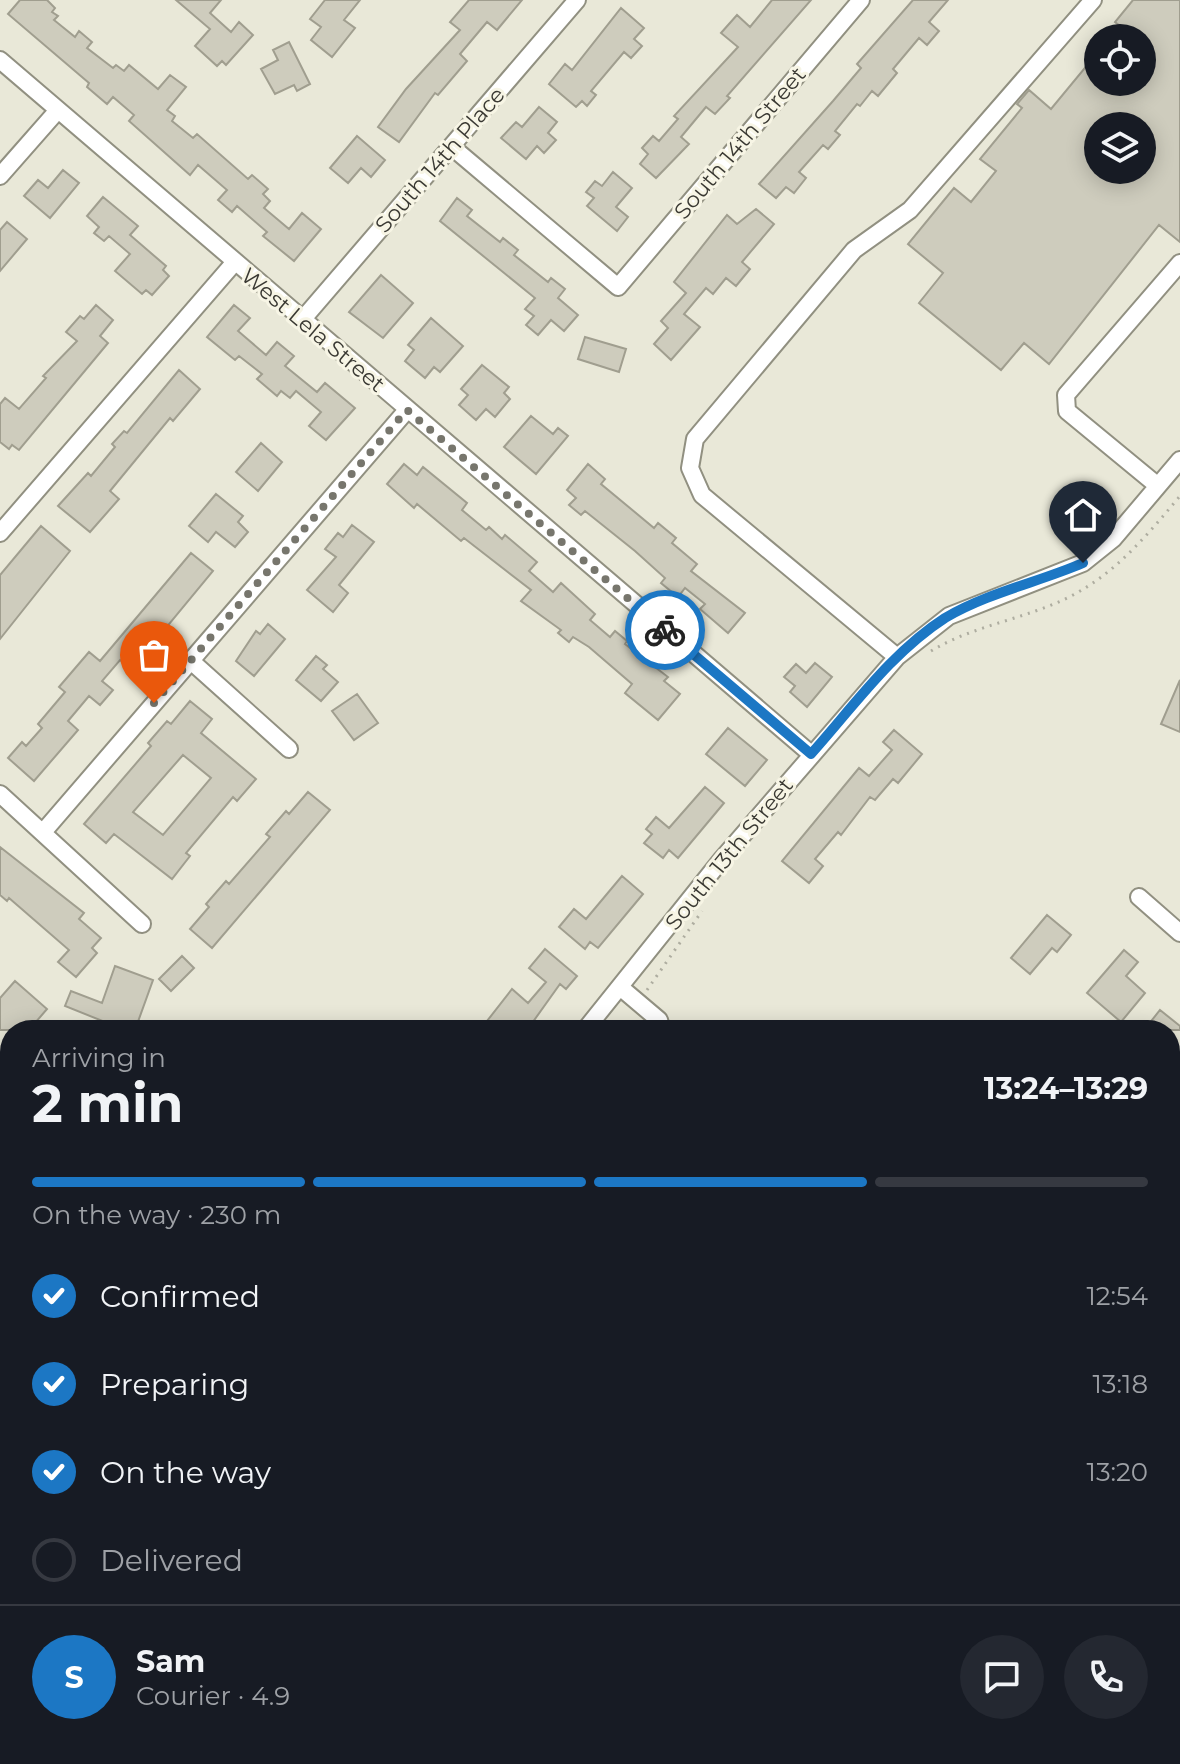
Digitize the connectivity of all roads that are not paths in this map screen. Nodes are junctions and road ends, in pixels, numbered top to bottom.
1 (577, 0) edge
2 (861, 0) edge
3 (1093, 0) edge
4 (0, 60) edge
5 (58, 110) junction
6 (452, 147) junction
7 (0, 176) edge
8 (234, 263) junction
9 (1180, 263) edge
10 (302, 320) junction
11 (407, 410) junction
12 (1180, 460) edge
13 (1158, 486) junction
14 (0, 533) edge
15 (897, 657) junction
16 (191, 661) junction
17 (289, 749) dead end
18 (811, 754) junction
19 (0, 794) edge
20 (44, 831) junction
21 (1139, 897) dead end
22 (142, 924) dead end
23 (1180, 933) edge
24 (620, 987) junction
25 (593, 1020) edge
26 (659, 1020) edge

1 - 6 street, South 14th Place
2 - 6 street, South 14th Street
3 - 15 street
4 - 5 street, West Lela Street
5 - 7 street
5 - 8 street, West Lela Street
6 - 10 street, South 14th Place
8 - 10 street, West Lela Street
8 - 14 street
9 - 13 street
10 - 11 street, West Lela Street
11 - 16 street
11 - 18 street, West Lela Street
12 - 13 street, South 13th Street
13 - 15 street, South 13th Street
15 - 18 street, South 13th Street
16 - 17 street
16 - 20 street
18 - 24 street, South 13th Street
19 - 20 street
20 - 22 street
21 - 23 street
24 - 25 street, South 13th Street
24 - 26 street

